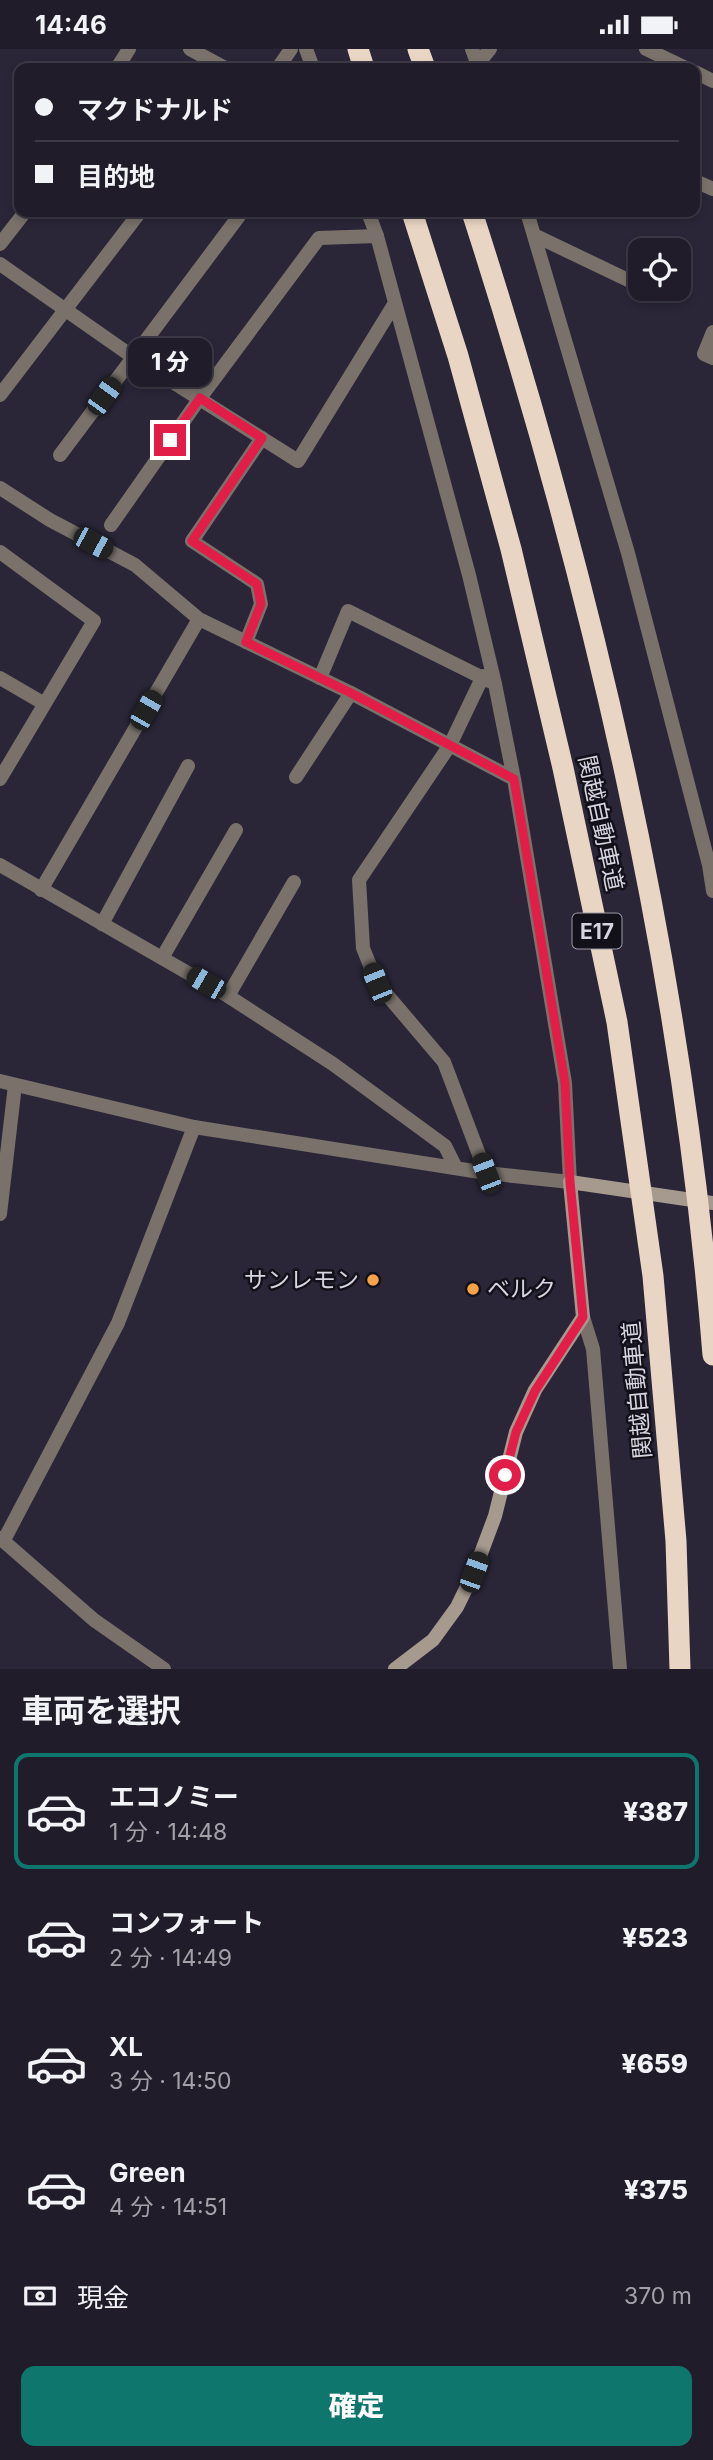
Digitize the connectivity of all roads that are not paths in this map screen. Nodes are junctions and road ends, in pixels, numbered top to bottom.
1 (190, 49) edge
2 (646, 49) edge
3 (665, 53) edge
4 (216, 63) edge
5 (21, 217) edge
6 (136, 217) edge
7 (238, 217) edge
8 (370, 217) edge
9 (414, 217) edge
10 (474, 217) edge
11 (529, 217) edge
12 (534, 235) junction
13 (377, 236) junction
14 (0, 244) edge
15 (0, 264) edge
16 (628, 280) dead end
17 (395, 303) junction
18 (64, 311) junction
19 (713, 332) edge
20 (133, 357) junction
21 (713, 358) edge
22 (0, 395) edge
23 (200, 398) junction
24 (262, 438) junction
25 (60, 455) dead end
26 (0, 488) edge
27 (111, 525) dead end
28 (0, 552) edge
29 (199, 619) junction
30 (246, 642) junction
31 (0, 678) edge
32 (320, 678) junction
33 (489, 680) junction
34 (351, 693) junction
35 (43, 703) junction
36 (450, 745) junction
37 (188, 766) dead end
38 (296, 777) dead end
39 (0, 779) edge
40 (514, 779) junction
41 (236, 829) dead end
42 (0, 865) edge
43 (711, 867) edge
44 (294, 883) dead end
45 (41, 890) junction
46 (713, 891) edge
47 (102, 924) junction
48 (162, 958) junction
49 (228, 996) junction
50 (0, 1081) edge
51 (15, 1085) junction
52 (194, 1127) junction
53 (456, 1168) junction
54 (486, 1173) junction
55 (570, 1182) junction
56 (713, 1203) edge
57 (0, 1214) edge
58 (583, 1317) junction
59 (713, 1355) edge
60 (2, 1539) edge
61 (164, 1669) edge
62 (395, 1669) edge
63 (620, 1669) edge
64 (680, 1669) edge

1 - 4 street
2 - 3 street
5 - 14 street
6 - 18 street
7 - 20 street
8 - 13 street
9 - 64 highway, 関越自動車道 / E17
10 - 59 highway, 関越自動車道 / E17
11 - 12 street
12 - 16 street
12 - 43 street
13 - 17 street
13 - 23 street
15 - 18 street
17 - 24 street
17 - 33 street
18 - 20 street
18 - 22 street
19 - 21 street
20 - 23 street
20 - 25 street
23 - 24 street
23 - 27 street
24 - 30 street
26 - 29 street
28 - 35 street
29 - 30 street
29 - 45 street
30 - 32 street
31 - 35 street
32 - 33 street
32 - 34 street
33 - 36 street
33 - 40 street
34 - 36 street
34 - 38 street
35 - 39 street
36 - 40 street
36 - 54 street
37 - 47 street
40 - 55 street
41 - 48 street
42 - 45 street
43 - 46 street
44 - 49 street
45 - 47 street
47 - 48 street
48 - 49 street
49 - 53 street
50 - 51 street
51 - 52 street
51 - 57 street
52 - 53 street
52 - 60 street
53 - 54 street
54 - 55 street
55 - 56 street
55 - 58 street
58 - 62 street
58 - 63 street
60 - 61 street

